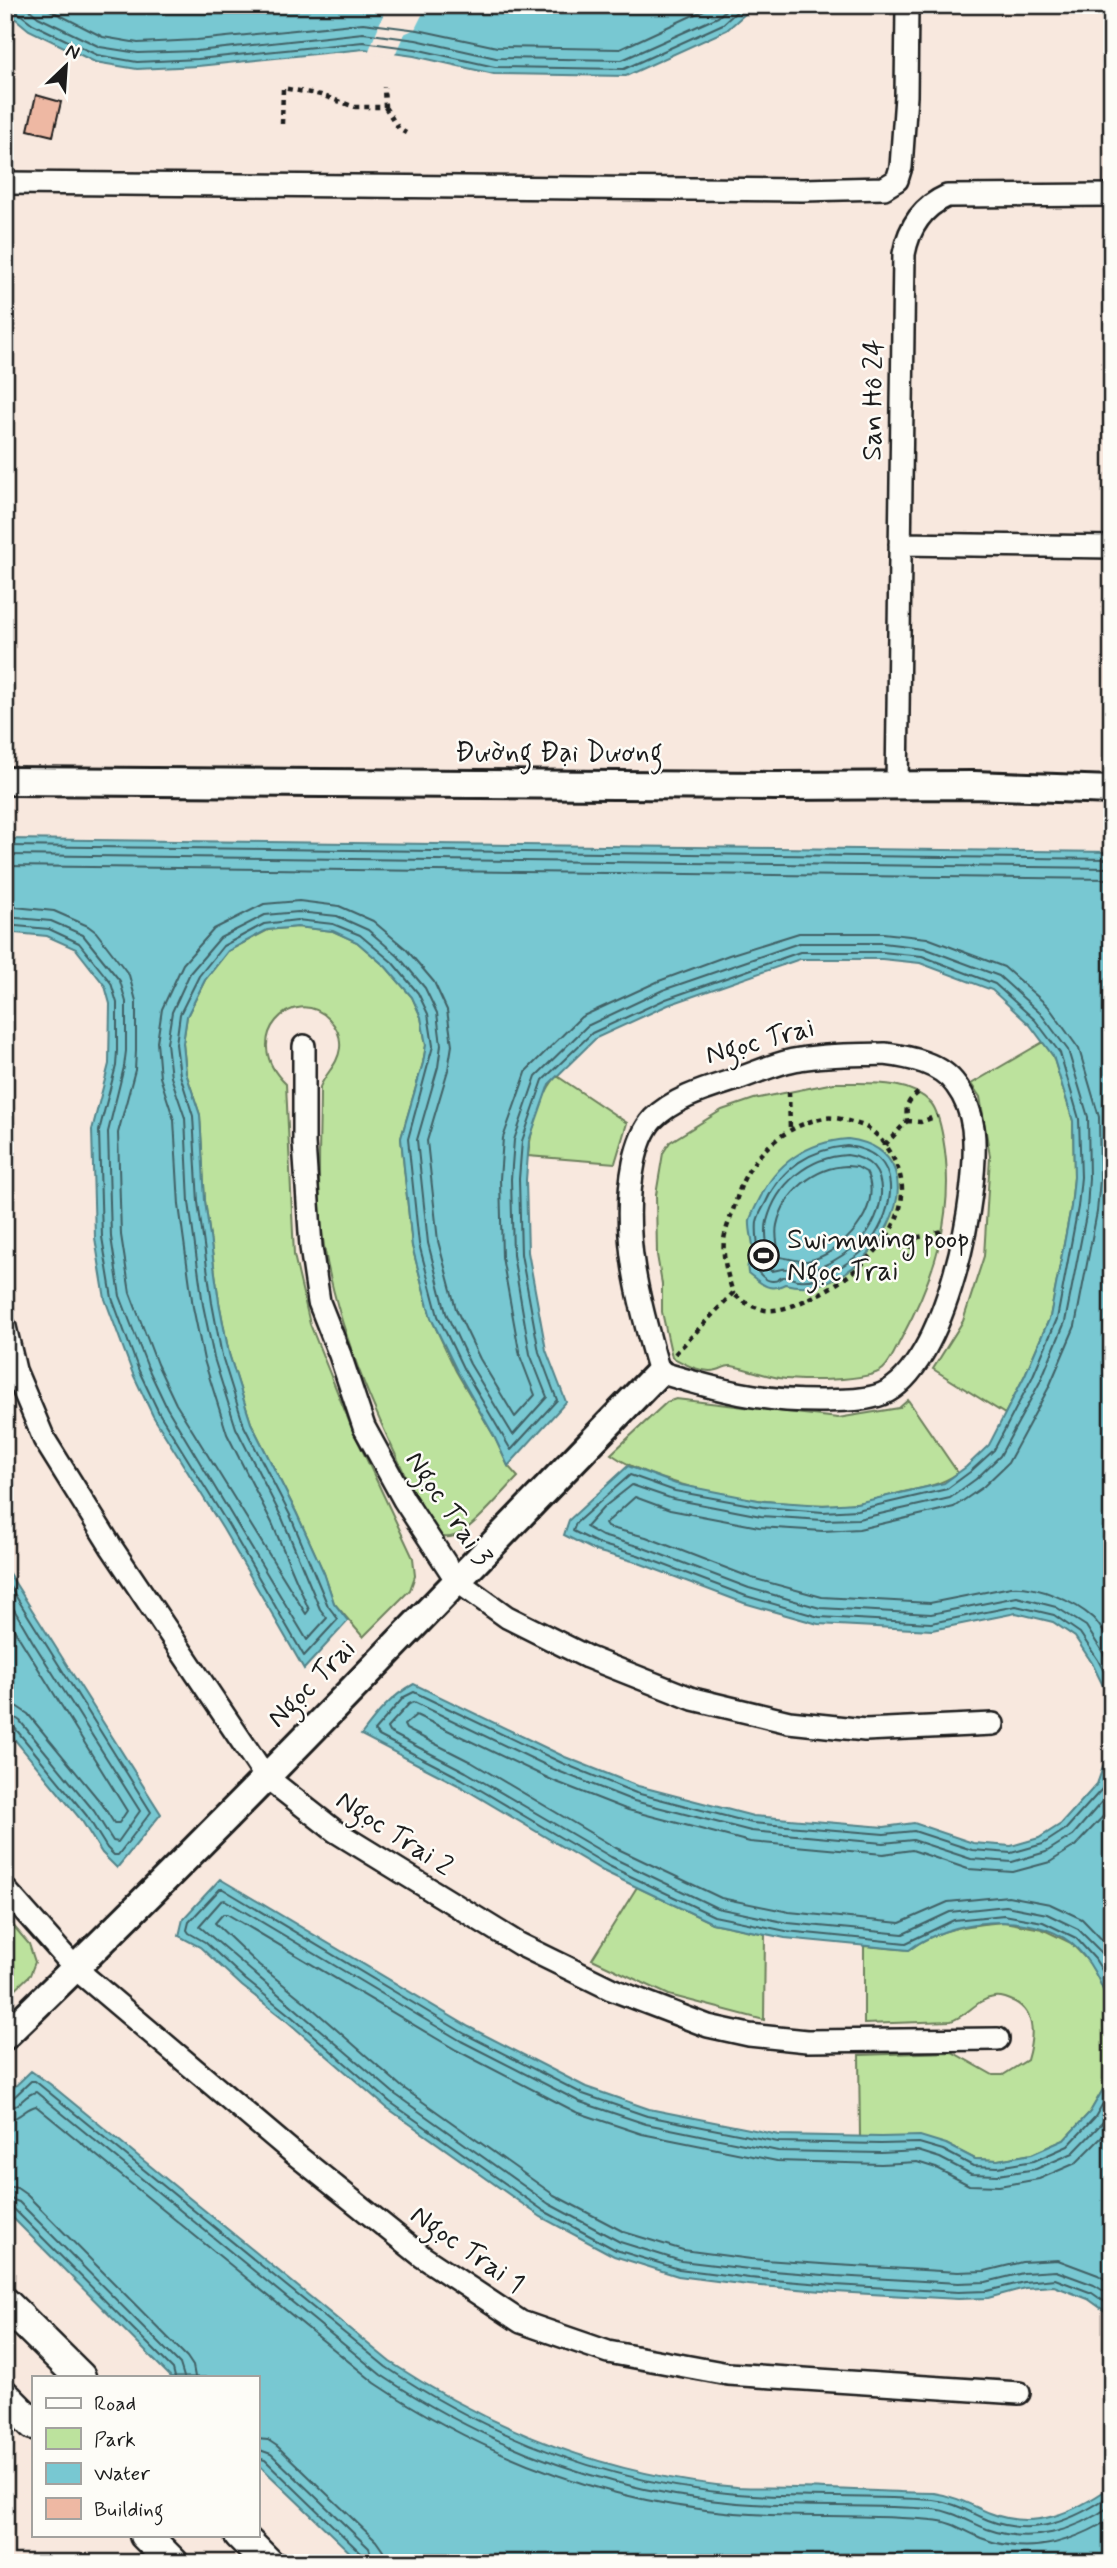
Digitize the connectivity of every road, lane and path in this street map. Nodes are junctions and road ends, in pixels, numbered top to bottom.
1 (907, 5) edge
2 (384, 87) dead end
3 (385, 107) junction
4 (282, 124) dead end
5 (406, 133) dead end
6 (5, 183) edge
7 (1112, 195) edge
8 (900, 544) junction
9 (1100, 553) edge
10 (5, 781) edge
11 (897, 787) junction
12 (1112, 790) edge
13 (304, 1045) dead end
14 (789, 1093) dead end
15 (918, 1093) dead end
16 (937, 1116) dead end
17 (907, 1121) junction
18 (790, 1131) junction
19 (885, 1145) junction
20 (942, 1231) dead end
21 (887, 1237) junction
22 (915, 1239) junction
23 (906, 1258) dead end
24 (733, 1293) junction
25 (5, 1326) edge
26 (665, 1364) junction
27 (457, 1581) junction
28 (993, 1724) dead end
29 (265, 1776) junction
30 (5, 1889) edge
31 (76, 1969) junction
32 (5, 2036) edge
33 (998, 2039) dead end
34 (5, 2303) edge
35 (79, 2376) edge
36 (1019, 2393) dead end
37 (5, 2396) edge
38 (32, 2423) edge
39 (146, 2536) edge
40 (241, 2536) edge
41 (173, 2563) edge
42 (268, 2563) edge

1 - 6 street
2 - 3 path
3 - 4 path
3 - 5 path
7 - 8 street, San Hô 24
8 - 9 street
8 - 11 street, San Hô 24
10 - 11 street, Đường Đại Dương
11 - 12 street, Đường Đại Dương
13 - 27 street, Ngọc Trai 3
14 - 18 path
15 - 17 path
16 - 17 path
17 - 19 path
18 - 19 path
18 - 24 path
19 - 21 path
20 - 22 path
21 - 22 path
21 - 24 path
22 - 23 path
24 - 26 path
25 - 29 street, Ngọc Trai 2
26 - 26 street, Ngọc Trai
26 - 27 street, Ngọc Trai
27 - 28 street, Ngọc Trai 3
27 - 29 street, Ngọc Trai
29 - 31 street, Ngọc Trai
29 - 33 street, Ngọc Trai 2
30 - 31 street, Ngọc Trai 1
31 - 32 street, Ngọc Trai
31 - 36 street, Ngọc Trai 1
34 - 35 main road
37 - 38 main road
39 - 41 main road
40 - 42 main road

